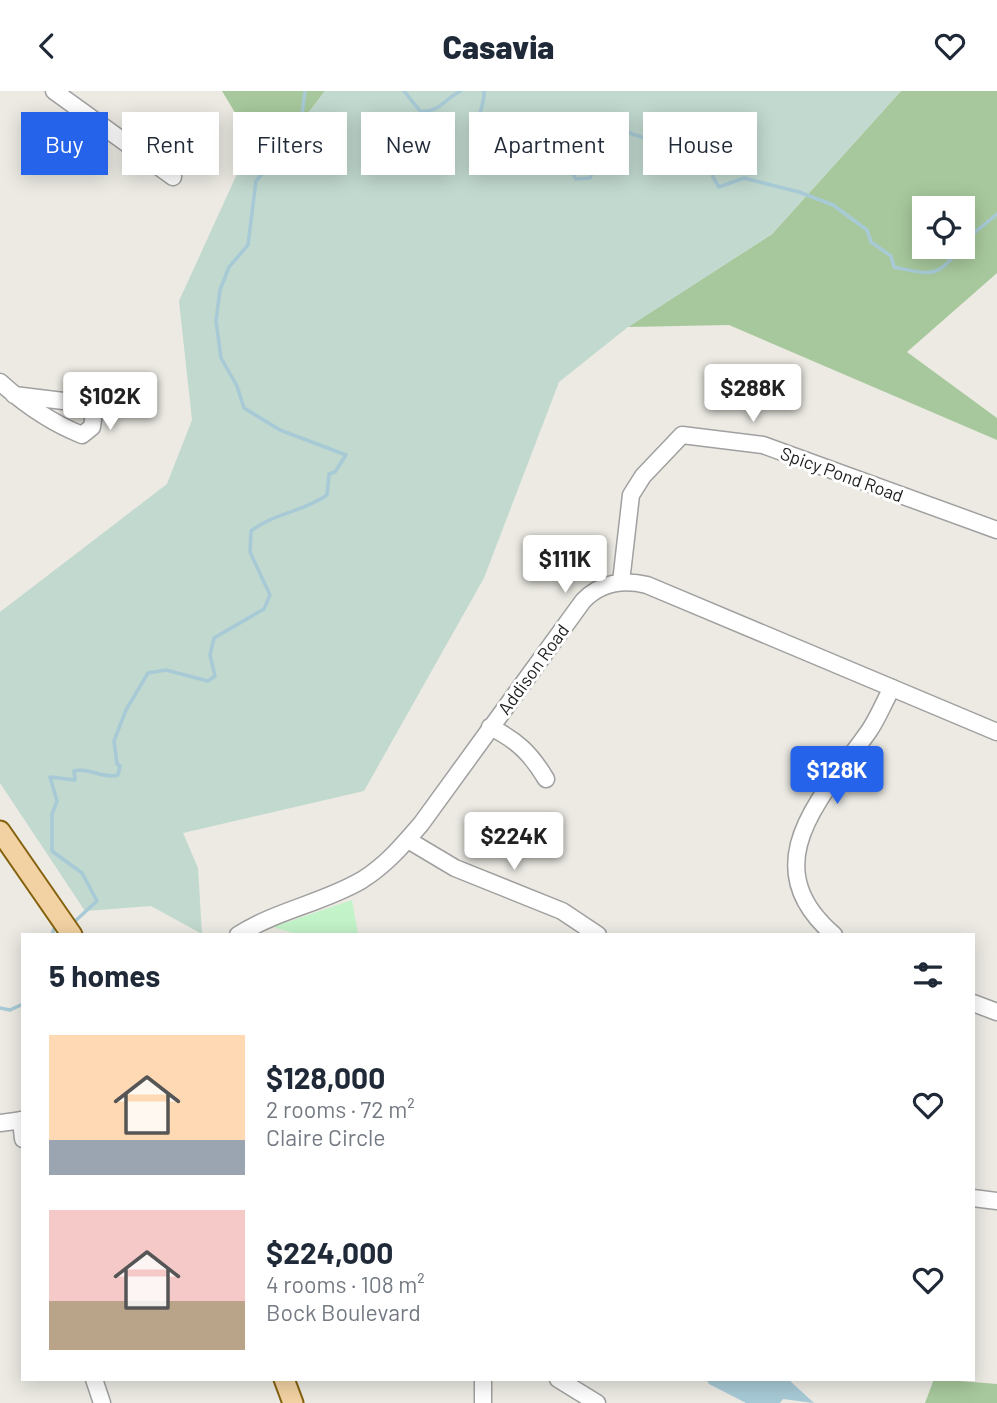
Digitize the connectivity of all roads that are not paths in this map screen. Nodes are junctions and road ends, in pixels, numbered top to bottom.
1 (54, 91) edge
2 (173, 177) dead end
3 (0, 382) edge
4 (14, 395) dead end
5 (997, 530) edge
6 (621, 582) junction
7 (892, 688) junction
8 (491, 727) junction
9 (997, 732) edge
10 (546, 779) dead end
11 (0, 831) edge
12 (408, 840) junction
13 (71, 933) edge
14 (242, 933) edge
15 (595, 933) edge
16 (832, 933) edge
17 (975, 1004) edge
18 (997, 1012) edge
19 (21, 1120) edge
20 (0, 1123) edge
21 (975, 1198) edge
22 (997, 1201) edge
23 (95, 1381) edge
24 (285, 1381) edge
25 (483, 1381) edge
26 (561, 1381) edge
27 (102, 1403) edge
28 (293, 1403) edge
29 (483, 1403) edge
30 (597, 1403) edge

1 - 2 street
3 - 4 street
5 - 6 street, Spicy Pond Road
6 - 7 street
6 - 8 street, Addison Road
7 - 9 street
7 - 16 street
8 - 10 street
8 - 12 street, Addison Road
11 - 13 main road
12 - 14 street, Addison Road
12 - 15 street
17 - 18 street
19 - 20 street
21 - 22 street
23 - 27 street
24 - 28 main road
25 - 29 street
26 - 30 street

